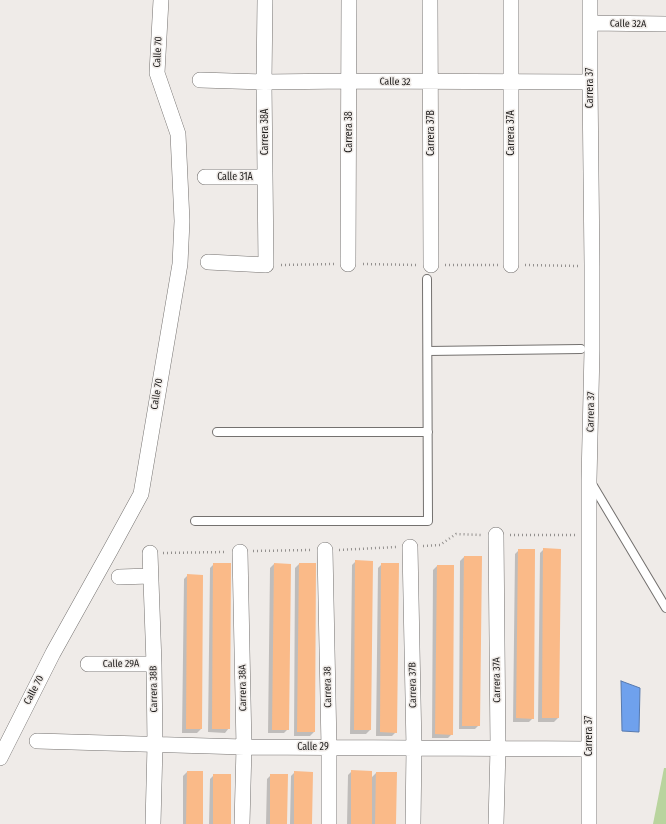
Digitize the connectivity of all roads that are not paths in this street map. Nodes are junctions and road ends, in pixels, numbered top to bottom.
1 (161, 0) edge
2 (265, 0) edge
3 (349, 0) edge
4 (430, 0) edge
5 (511, 0) edge
6 (590, 0) edge
7 (590, 23) junction
8 (666, 24) edge
9 (200, 80) dead end
10 (349, 81) junction
11 (511, 81) junction
12 (264, 82) junction
13 (431, 82) junction
14 (590, 82) junction
15 (206, 177) dead end
16 (265, 177) junction
17 (208, 262) dead end
18 (348, 264) dead end
19 (511, 265) dead end
20 (429, 272) joint
21 (581, 349) dead end
22 (428, 351) junction
23 (216, 432) dead end
24 (428, 432) junction
25 (589, 480) junction
26 (195, 520) dead end
27 (496, 535) road end
28 (410, 547) road end
29 (325, 550) road end
30 (240, 552) road end
31 (150, 553) road end
32 (150, 576) junction
33 (119, 577) dead end
34 (666, 608) edge
35 (88, 664) dead end
36 (154, 664) junction
37 (37, 741) dead end
38 (155, 745) junction
39 (244, 747) junction
40 (329, 748) junction
41 (414, 748) junction
42 (498, 748) junction
43 (589, 749) junction
44 (0, 758) edge
45 (153, 824) edge
46 (242, 824) edge
47 (329, 824) edge
48 (413, 824) edge
49 (496, 824) edge
50 (589, 824) edge

1 - 44 street, Calle 70
2 - 12 street, Carrera 38A
3 - 10 street, Carrera 38
4 - 13 street, Carrera 37B
5 - 11 street, Carrera 37A
6 - 7 street, Carrera 37
7 - 8 street, Calle 32A
7 - 14 street, Carrera 37
9 - 12 street, Calle 32
10 - 12 street, Calle 32
10 - 13 street, Calle 32
10 - 18 street, Carrera 38
11 - 13 street, Calle 32
11 - 14 street, Calle 32
11 - 19 street, Carrera 37A
12 - 16 street, Carrera 38A
13 - 20 street, Carrera 37B
14 - 25 street, Carrera 37
15 - 16 street, Calle 31A
16 - 17 street, Carrera 38A
20 - 22 lane
21 - 22 lane
22 - 24 lane
23 - 24 lane
24 - 26 lane
25 - 34 lane
25 - 43 street, Carrera 37
27 - 42 street, Carrera 37A
28 - 41 street, Carrera 37B
29 - 40 street, Carrera 38
30 - 39 street, Carrera 38A
31 - 32 street, Carrera 38B
32 - 33 street
32 - 36 street, Carrera 38B
35 - 36 street, Calle 29A
36 - 38 street, Carrera 38B
37 - 38 street, Calle 29
38 - 39 street, Calle 29
38 - 45 street, Carrera 38B
39 - 40 street, Calle 29
39 - 46 street, Carrera 38A
40 - 41 street, Calle 29
40 - 47 street, Carrera 38
41 - 42 street, Calle 29
41 - 48 street, Carrera 37B
42 - 43 street, Calle 29
42 - 49 street, Carrera 37A
43 - 50 street, Carrera 37

